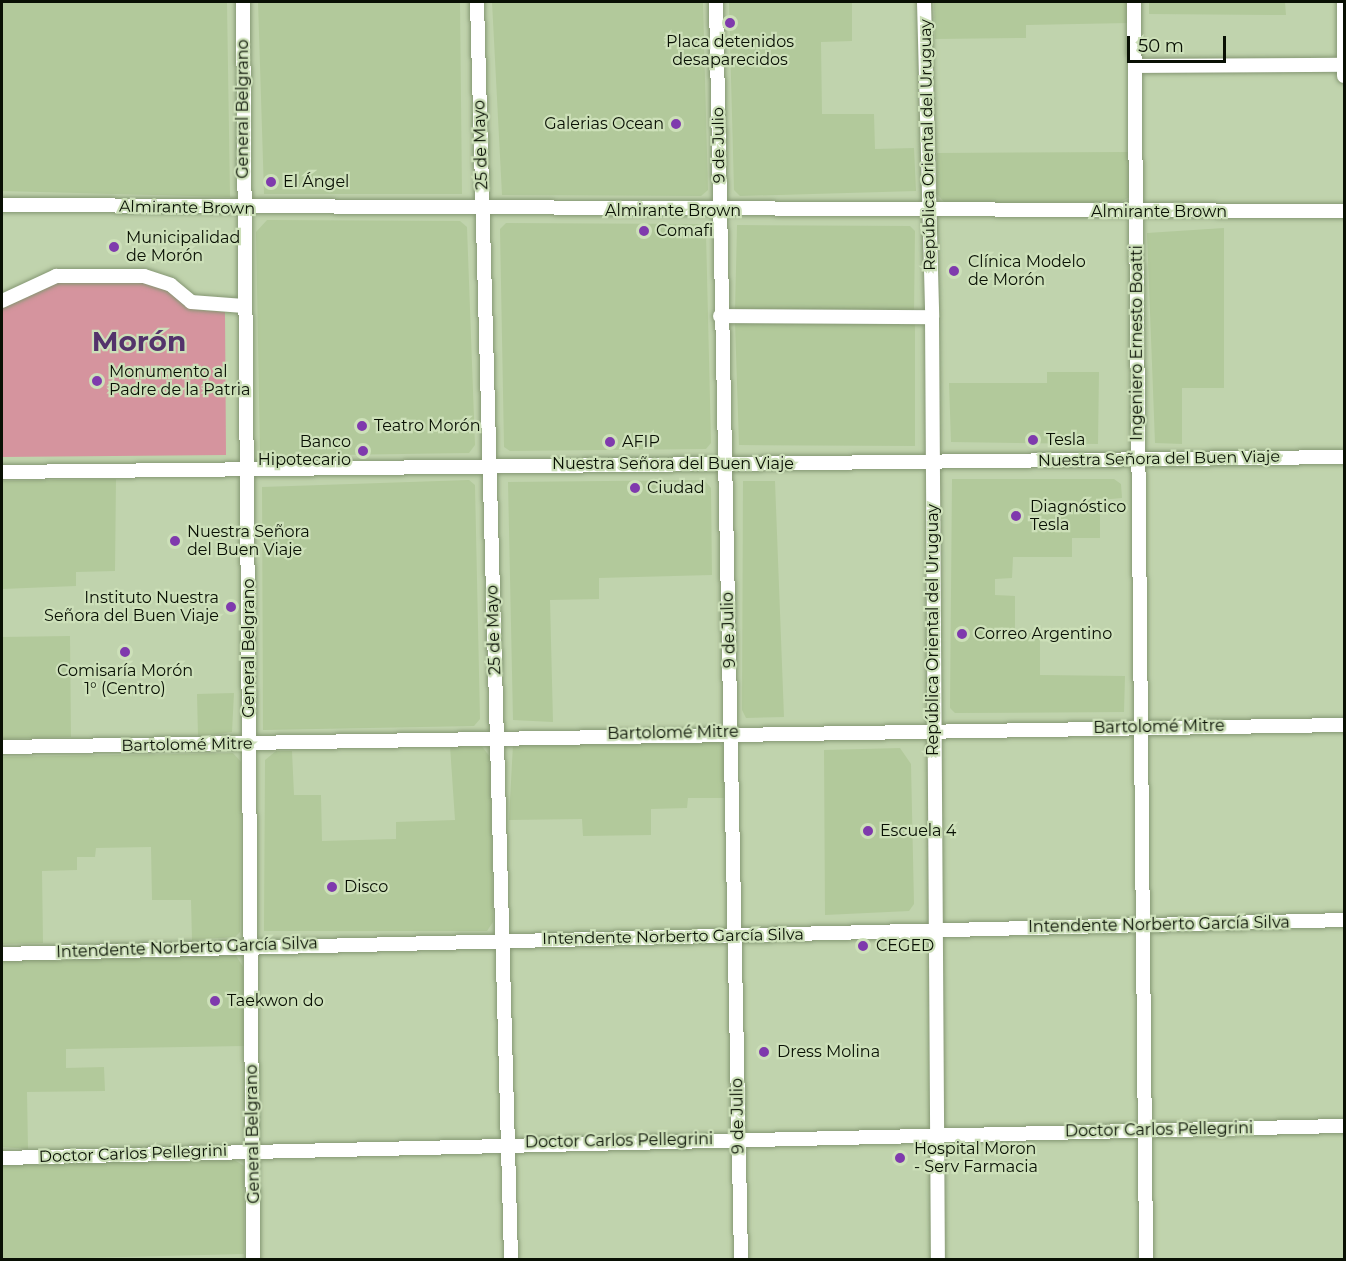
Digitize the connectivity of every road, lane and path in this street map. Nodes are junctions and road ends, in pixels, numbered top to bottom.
1 (243, 2) edge
2 (477, 2) edge
3 (716, 2) edge
4 (924, 2) edge
5 (1134, 2) edge
6 (1344, 2) edge
7 (1344, 65) edge
8 (1135, 66) junction
9 (1344, 76) edge
10 (2, 205) edge
11 (244, 209) junction
12 (483, 210) junction
13 (720, 211) junction
14 (930, 211) junction
15 (1344, 211) edge
16 (1137, 213) junction
17 (2, 301) edge
18 (244, 306) junction
19 (720, 316) junction
20 (932, 318) junction
21 (1344, 457) edge
22 (1138, 460) junction
23 (932, 462) junction
24 (724, 464) junction
25 (489, 466) junction
26 (248, 469) junction
27 (2, 472) edge
28 (1344, 725) edge
29 (1140, 727) junction
30 (731, 732) junction
31 (934, 732) junction
32 (498, 738) junction
33 (249, 744) junction
34 (2, 747) edge
35 (1344, 920) edge
36 (1143, 925) junction
37 (934, 931) junction
38 (735, 936) junction
39 (503, 941) junction
40 (250, 945) junction
41 (2, 954) edge
42 (1344, 1126) edge
43 (1145, 1131) junction
44 (936, 1135) junction
45 (738, 1138) junction
46 (509, 1144) junction
47 (254, 1151) junction
48 (2, 1158) edge
49 (253, 1260) edge
50 (511, 1260) edge
51 (741, 1260) edge
52 (938, 1260) edge
53 (1146, 1260) edge

1 - 11 street, General Belgrano
2 - 12 street, 25 de Mayo
3 - 13 street, 9 de Julio
4 - 14 street, República Oriental del Uruguay
5 - 8 street, Ingeniero Ernesto Boatti
6 - 7 street
7 - 8 street
7 - 9 street
8 - 16 street, Ingeniero Ernesto Boatti
10 - 11 street, Almirante Brown
11 - 12 street, Almirante Brown
11 - 18 street, General Belgrano
12 - 13 street, Almirante Brown
12 - 25 street, 25 de Mayo
13 - 14 street, Almirante Brown
13 - 19 street, 9 de Julio
14 - 16 street, Almirante Brown
14 - 20 street, República Oriental del Uruguay
15 - 16 street, Almirante Brown
16 - 22 street, Ingeniero Ernesto Boatti
17 - 18 street
18 - 26 street, General Belgrano
19 - 20 street
19 - 24 street, 9 de Julio
20 - 23 street, República Oriental del Uruguay
21 - 22 street, Nuestra Señora del Buen Viaje
22 - 23 street, Nuestra Señora del Buen Viaje
22 - 29 street, Ingeniero Ernesto Boatti
23 - 24 street, Nuestra Señora del Buen Viaje
23 - 31 street, República Oriental del Uruguay
24 - 25 street, Nuestra Señora del Buen Viaje
24 - 30 street, 9 de Julio
25 - 26 street, Nuestra Señora del Buen Viaje
25 - 32 street, 25 de Mayo
26 - 27 street, Nuestra Señora del Buen Viaje
26 - 33 street, General Belgrano
28 - 29 street, Bartolomé Mitre
29 - 31 street, Bartolomé Mitre
29 - 36 street, Ingeniero Ernesto Boatti
30 - 31 street, Bartolomé Mitre
30 - 32 street, Bartolomé Mitre
30 - 38 street, 9 de Julio
31 - 37 street, República Oriental del Uruguay
32 - 33 street, Bartolomé Mitre
32 - 39 street, 25 de Mayo
33 - 34 street, Bartolomé Mitre
33 - 40 street, General Belgrano
35 - 36 street, Intendente Norberto García Silva
36 - 37 street, Intendente Norberto García Silva
36 - 43 street, Ingeniero Ernesto Boatti
37 - 38 street, Intendente Norberto García Silva
37 - 44 street, República Oriental del Uruguay
38 - 39 street, Intendente Norberto García Silva
38 - 45 street, 9 de Julio
39 - 40 street, Intendente Norberto García Silva
39 - 46 street, 25 de Mayo
40 - 41 street, Intendente Norberto García Silva
40 - 47 street, General Belgrano
42 - 43 street, Doctor Carlos Pellegrini
43 - 44 street, Doctor Carlos Pellegrini
43 - 53 street, Ingeniero Ernesto Boatti
44 - 45 street, Doctor Carlos Pellegrini
44 - 52 street, República Oriental del Uruguay
45 - 46 street, Doctor Carlos Pellegrini
45 - 51 street, 9 de Julio
46 - 47 street, Doctor Carlos Pellegrini
46 - 50 street, 25 de Mayo
47 - 48 street, Doctor Carlos Pellegrini
47 - 49 street, General Belgrano

